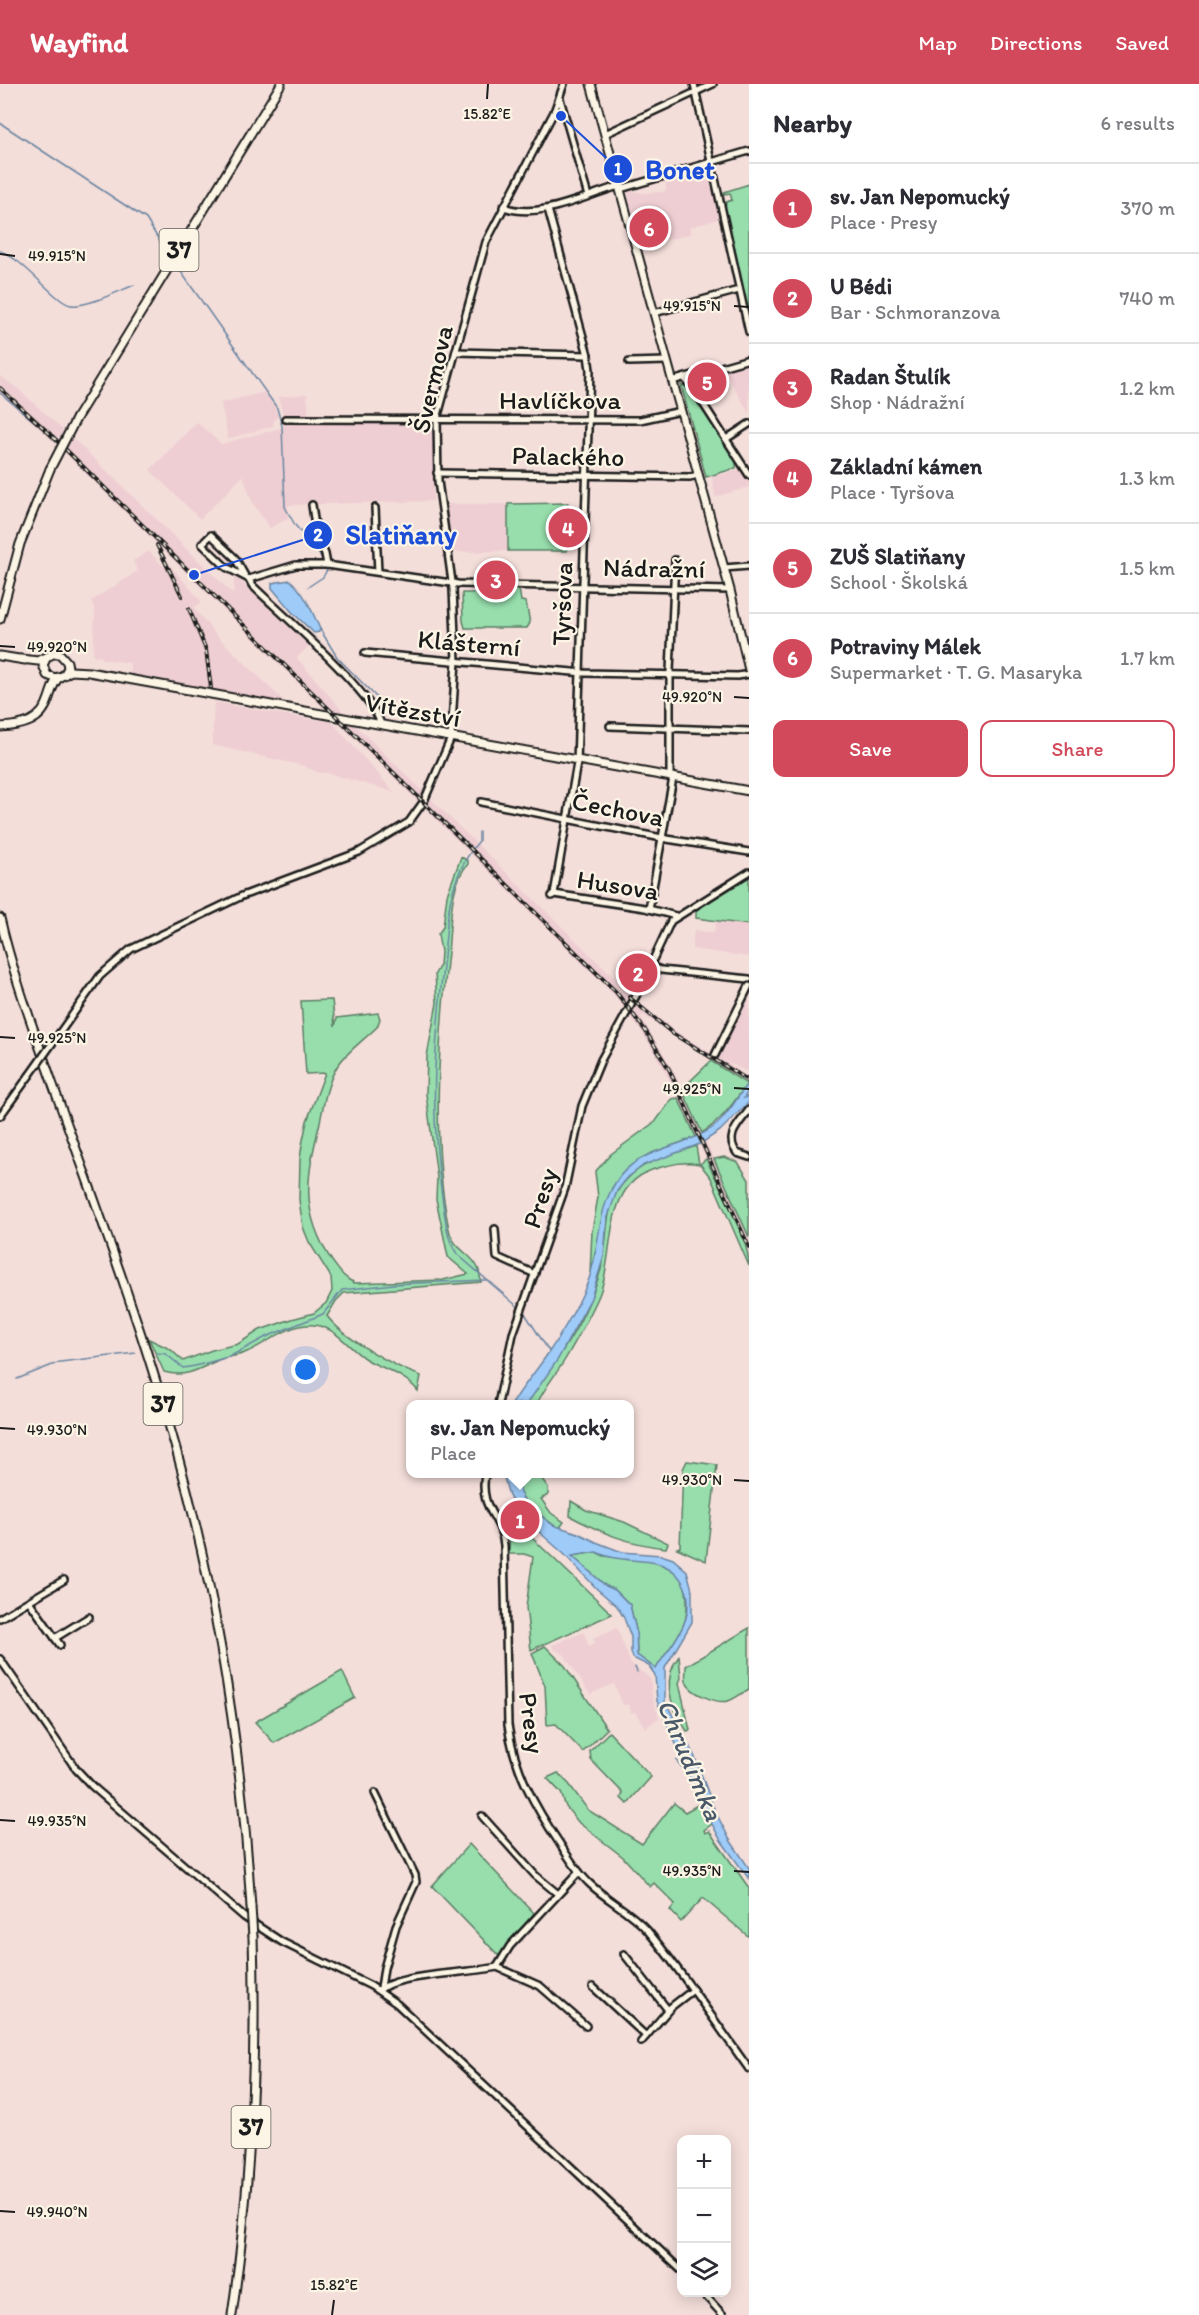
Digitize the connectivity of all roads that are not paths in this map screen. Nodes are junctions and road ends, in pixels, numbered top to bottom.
1 (281, 84) edge
2 (564, 84) edge
3 (591, 84) edge
4 (694, 84) edge
5 (713, 84) edge
6 (696, 92) junction
7 (560, 99) junction
8 (605, 134) junction
9 (749, 152) edge
10 (711, 162) junction
11 (619, 187) junction
12 (588, 196) junction
13 (503, 207) junction
14 (548, 209) junction
15 (739, 290) junction
16 (654, 313) junction
17 (749, 332) edge
18 (456, 352) junction
19 (588, 356) junction
20 (749, 359) edge
21 (629, 362) dead end
22 (667, 362) junction
23 (684, 378) junction
24 (672, 381) junction
25 (681, 411) junction
26 (285, 419) dead end
27 (437, 419) junction
28 (588, 419) junction
29 (749, 423) edge
30 (726, 439) junction
31 (437, 473) junction
32 (586, 475) junction
33 (698, 475) junction
34 (749, 475) edge
35 (312, 505) dead end
36 (375, 508) dead end
37 (675, 560) dead end
38 (327, 565) junction
39 (749, 566) edge
40 (724, 568) junction
41 (378, 572) junction
42 (247, 578) junction
43 (452, 583) junction
44 (582, 586) junction
45 (674, 588) junction
46 (729, 590) junction
47 (0, 619) edge
48 (365, 653) dead end
49 (0, 656) edge
50 (47, 657) junction
51 (21, 660) junction
52 (456, 661) junction
53 (67, 662) junction
54 (89, 672) junction
55 (579, 672) junction
56 (749, 672) edge
57 (46, 673) junction
58 (670, 675) junction
59 (62, 676) junction
60 (49, 699) junction
61 (381, 725) junction
62 (1, 726) edge
63 (610, 726) dead end
64 (671, 728) junction
65 (749, 731) edge
66 (451, 738) junction
67 (577, 761) junction
68 (671, 778) junction
69 (749, 792) edge
70 (481, 802) dead end
71 (567, 819) junction
72 (662, 838) junction
73 (749, 852) edge
74 (749, 872) edge
75 (553, 895) joint
76 (649, 909) junction
77 (676, 916) junction
78 (0, 918) edge
79 (650, 966) junction
80 (749, 979) edge
81 (749, 986) edge
82 (715, 1055) dead end
83 (749, 1110) edge
84 (0, 1116) edge
85 (749, 1156) edge
86 (495, 1229) dead end
87 (535, 1274) junction
88 (499, 1400) edge
89 (485, 1478) edge
90 (64, 1580) dead end
91 (29, 1601) junction
92 (89, 1617) dead end
93 (0, 1618) edge
94 (55, 1638) junction
95 (60, 1645) dead end
96 (0, 1659) edge
97 (375, 1793) dead end
98 (482, 1816) dead end
99 (579, 1872) junction
100 (558, 1894) junction
101 (624, 1954) dead end
102 (497, 1967) junction
103 (593, 1987) dead end
104 (380, 1990) junction
105 (693, 1990) junction
106 (668, 2010) junction
107 (586, 2026) dead end
108 (646, 2036) junction
109 (641, 2042) dead end
110 (749, 2069) edge
111 (677, 2267) edge
112 (707, 2297) edge
113 (232, 2315) edge
114 (723, 2315) edge

1 - 47 main road, 37, bridge
2 - 7 street, Švermova
3 - 8 main road
4 - 6 street
5 - 6 street
6 - 8 street
6 - 10 street
7 - 12 street
7 - 13 street, Švermova
8 - 11 main road
9 - 10 street
10 - 11 street
10 - 15 street
11 - 12 street
11 - 16 main road
12 - 14 street
13 - 14 street
13 - 18 street, Švermova
14 - 19 street, Tyršova
15 - 16 street
15 - 17 street
16 - 22 main road
18 - 19 street
18 - 27 street, Švermova
19 - 28 street, Tyršova
20 - 23 street
21 - 22 street
22 - 24 main road
23 - 24 street
23 - 30 street
24 - 25 main road
25 - 28 street, Havlíčkova
25 - 33 main road
26 - 27 street, Havlíčkova
27 - 28 street, Havlíčkova
27 - 31 street, Švermova
28 - 32 street, Tyršova
29 - 30 street
30 - 34 street
31 - 32 street, Palackého
31 - 43 street, Švermova
32 - 33 street, Palackého
32 - 44 street, Tyršova
33 - 40 main road
35 - 38 street
36 - 41 street
37 - 45 street
38 - 41 street, Nádražní
38 - 42 street, Nádražní
39 - 40 street
40 - 46 main road
41 - 43 street, Nádražní
42 - 42 street
42 - 61 street
43 - 44 street, Nádražní
43 - 52 street, Švermova
44 - 45 street, Nádražní
44 - 55 street, Tyršova
45 - 46 street, Nádražní
45 - 58 street
46 - 56 main road
48 - 52 street, Klášterní
49 - 51 main road
50 - 51 main road
50 - 53 main road
50 - 57 main road
51 - 57 main road
52 - 55 street, Klášterní
52 - 66 street, Švermova
53 - 54 main road
53 - 59 main road
54 - 59 main road
54 - 61 main road, Vítězství
55 - 58 street, Klášterní
55 - 67 street, Tyršova
56 - 58 street, Klášterní
57 - 59 main road
57 - 60 main road
58 - 64 street
59 - 60 main road
60 - 62 main road
61 - 66 main road, Vítězství
63 - 64 street
64 - 65 street
64 - 68 street
66 - 67 main road, Vítězství
66 - 84 street, Švermova, bridge
67 - 68 main road, Vítězství
67 - 71 street, Tyršova
68 - 69 main road, Vítězství
68 - 72 street
70 - 71 street, Čechova
71 - 72 street, Čechova
71 - 75 street, Tyršova
72 - 73 street, Čechova
72 - 76 street
74 - 77 street
75 - 76 street, Husova
76 - 77 street, Husova
77 - 79 street, Presy
78 - 113 main road, 37, bridge
79 - 80 street
79 - 87 street, Presy
81 - 82 street
83 - 85 street
86 - 87 street
87 - 88 street, Presy
89 - 99 street, Presy
90 - 91 street
91 - 93 street
91 - 94 street
92 - 94 street
94 - 95 street
96 - 104 street
97 - 104 street
98 - 100 street
99 - 100 street
99 - 105 street, Presy
100 - 102 street
101 - 106 street
102 - 104 street
102 - 107 street
103 - 108 street
104 - 111 street
105 - 106 street
105 - 110 street, Presy
106 - 108 street
108 - 109 street
112 - 114 street

